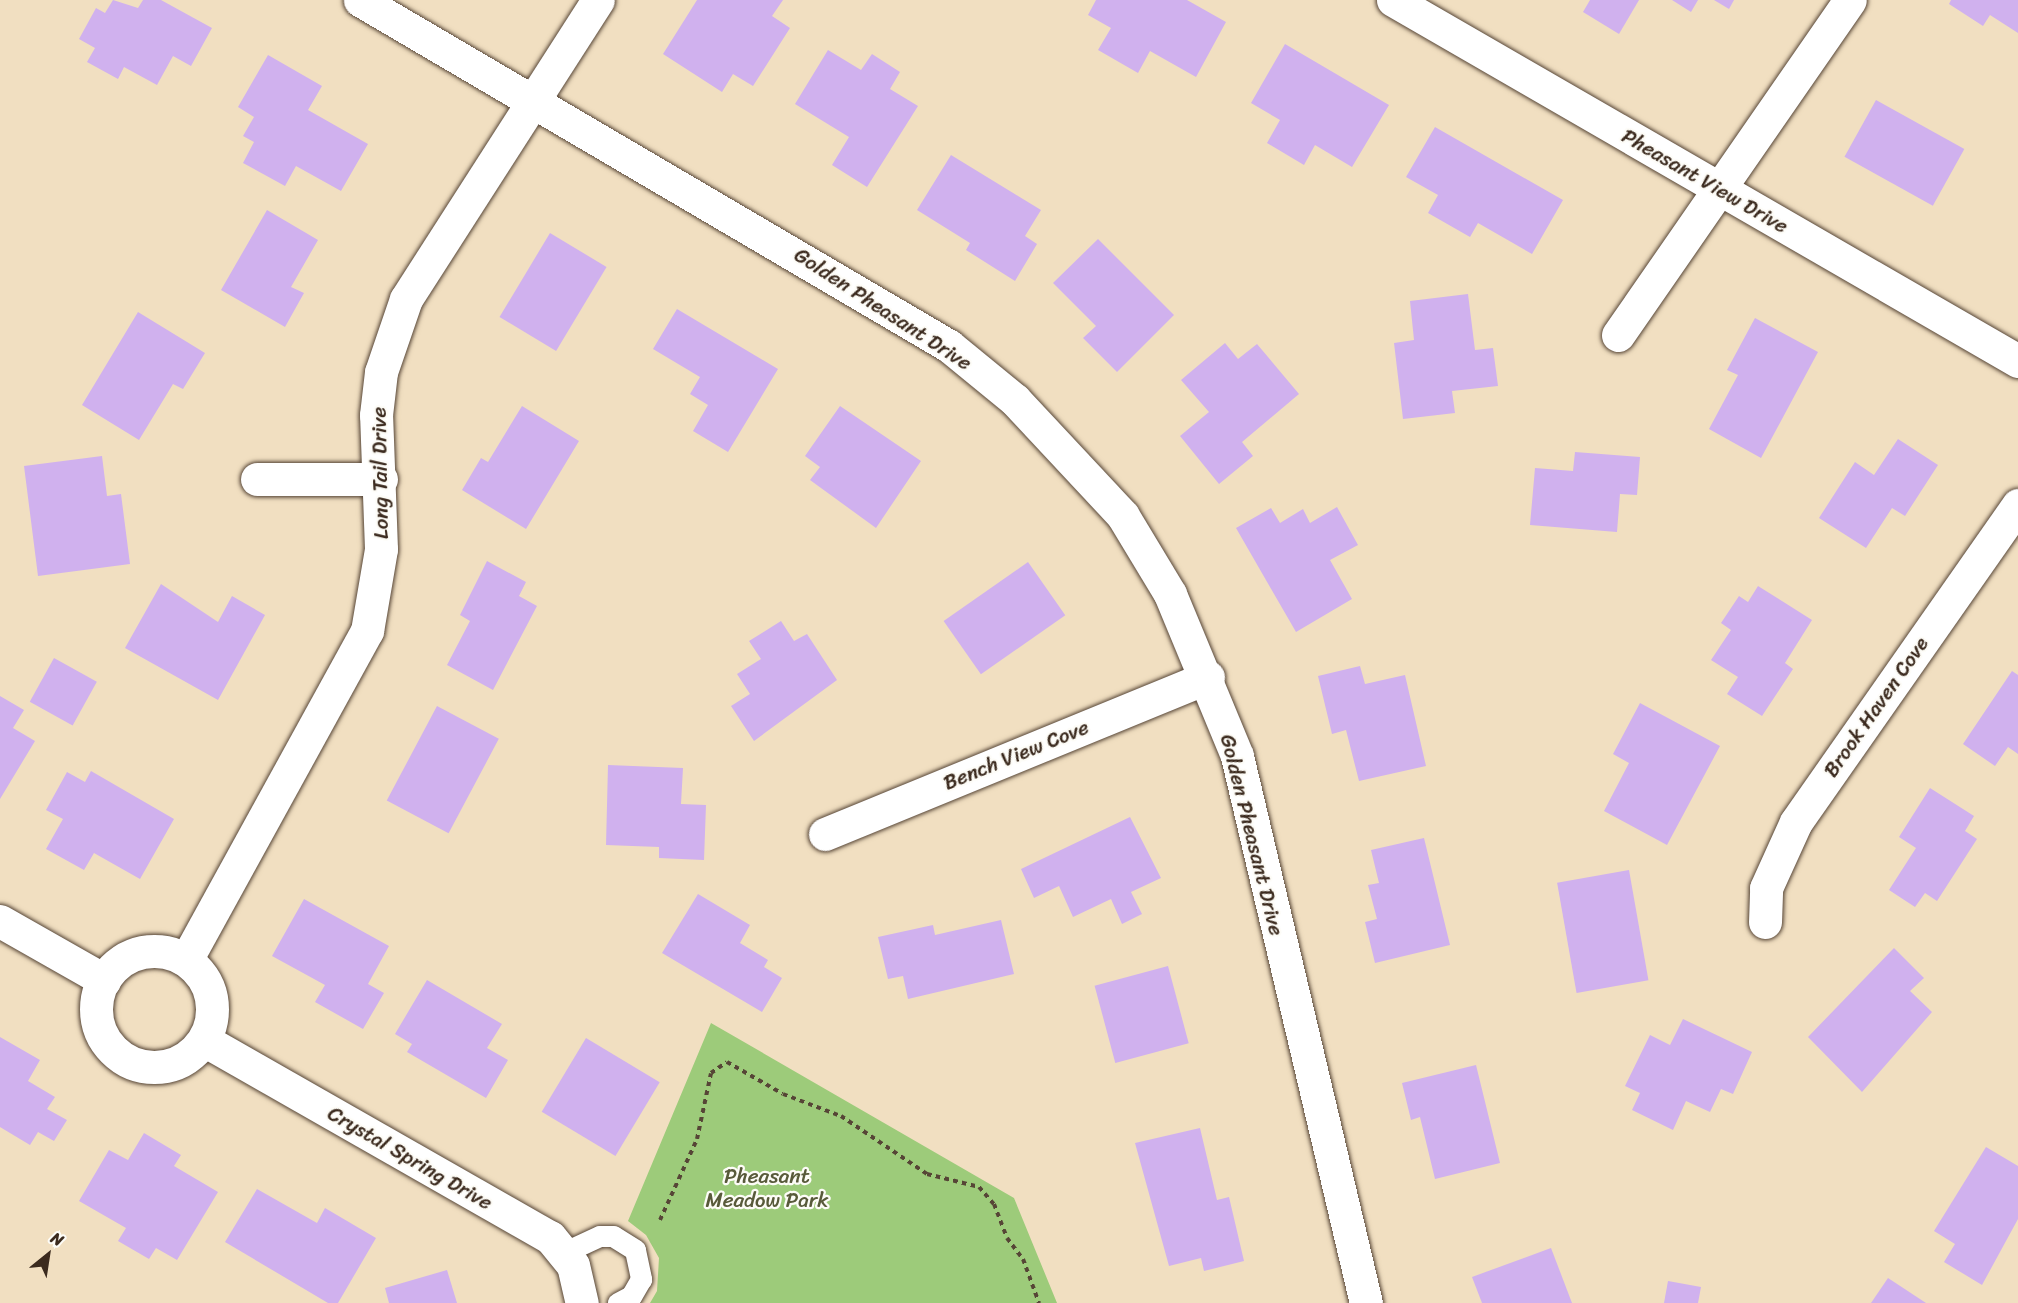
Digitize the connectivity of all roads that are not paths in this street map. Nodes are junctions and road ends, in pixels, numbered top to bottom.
1 (360, 0) edge
2 (598, 0) edge
3 (1393, 0) edge
4 (1850, 0) edge
5 (533, 100) junction
6 (1719, 189) junction
7 (1618, 335) dead end
8 (2018, 361) edge
9 (257, 479) dead end
10 (381, 479) junction
11 (2018, 505) edge
12 (1208, 677) junction
13 (825, 834) dead end
14 (0, 921) edge
15 (1765, 922) dead end
16 (186, 960) junction
17 (104, 980) junction
18 (204, 1040) junction
19 (564, 1252) junction
20 (582, 1303) edge
21 (618, 1303) edge
22 (1366, 1303) edge

1 - 5 street, Golden Pheasant Drive
2 - 5 street, Long Tail Drive
3 - 6 street, Pheasant View Drive
4 - 6 street
5 - 10 street, Long Tail Drive
5 - 12 street, Golden Pheasant Drive
6 - 7 street
6 - 8 street, Pheasant View Drive
9 - 10 street
10 - 16 street, Long Tail Drive
11 - 15 street, Brook Haven Cove
12 - 13 street, Bench View Cove
12 - 22 street, Golden Pheasant Drive
14 - 17 street
16 - 17 street
16 - 18 street
17 - 18 street
18 - 19 street, Crystal Spring Drive
19 - 20 street, Crystal Spring Drive
19 - 21 lane

